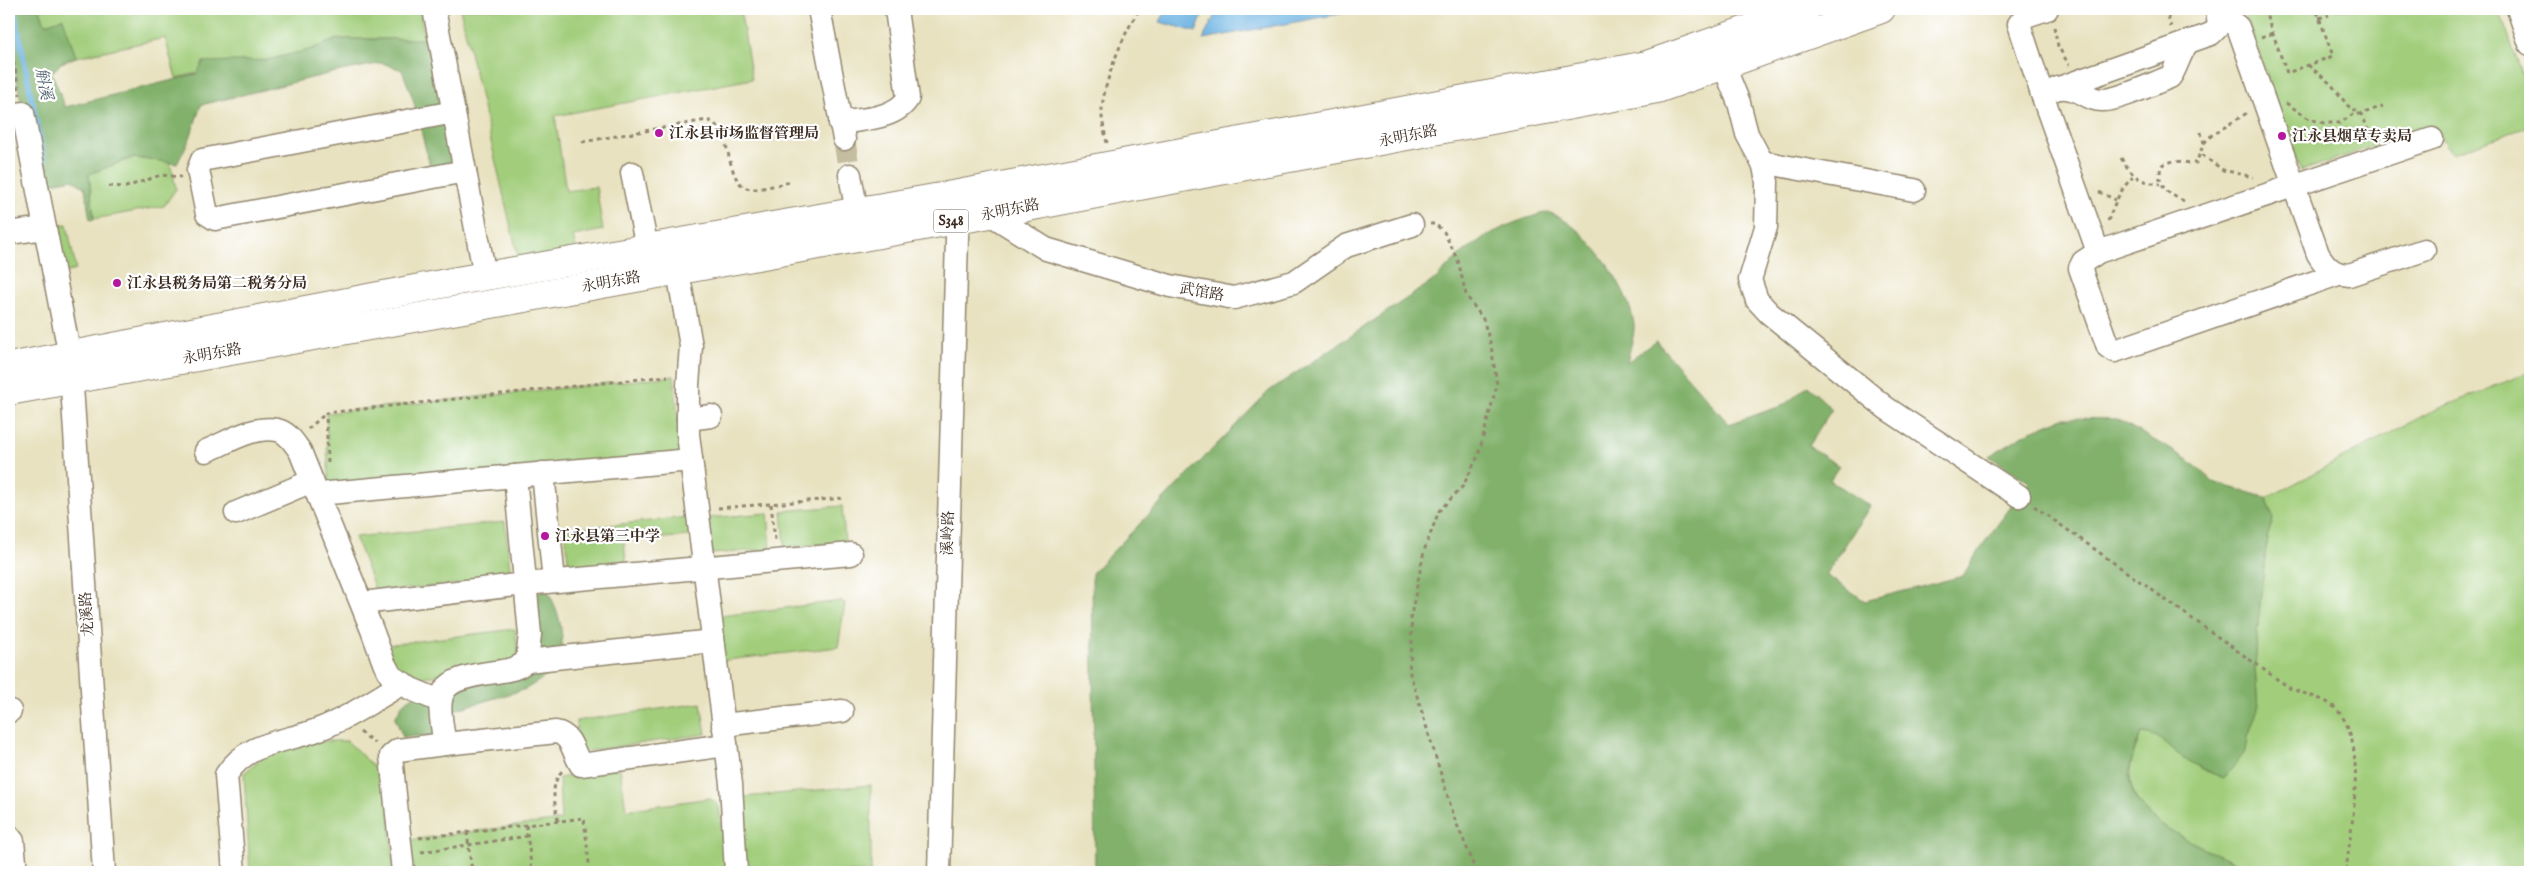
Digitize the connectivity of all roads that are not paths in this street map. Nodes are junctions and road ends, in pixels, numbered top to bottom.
1 (434, 9) edge
2 (819, 9) edge
3 (896, 9) edge
4 (1806, 9) edge
5 (1882, 9) edge
6 (2217, 9) edge
7 (2518, 9) edge
8 (2050, 16) edge
9 (2188, 42) junction
10 (2530, 44) edge
11 (1719, 53) junction
12 (2050, 91) junction
13 (454, 112) junction
14 (9, 116) edge
15 (2432, 139) dead end
16 (1762, 162) junction
17 (465, 171) junction
18 (632, 173) dead end
19 (850, 175) tunnel mouth
20 (2294, 186) junction
21 (1914, 190) dead end
22 (957, 207) junction
23 (857, 212) junction
24 (990, 214) junction
25 (1412, 225) road end
26 (46, 228) junction
27 (9, 230) edge
28 (660, 246) junction
29 (2097, 249) junction
30 (2424, 250) dead end
31 (678, 270) junction
32 (2338, 274) junction
33 (485, 276) junction
34 (9, 367) edge
35 (70, 367) junction
36 (9, 391) edge
37 (711, 416) dead end
38 (688, 419) junction
39 (206, 451) dead end
40 (691, 460) junction
41 (543, 474) junction
42 (515, 476) junction
43 (320, 490) junction
44 (2019, 496) road end
45 (236, 513) dead end
46 (851, 554) dead end
47 (704, 567) junction
48 (554, 581) junction
49 (525, 584) junction
50 (362, 603) junction
51 (713, 641) junction
52 (526, 661) junction
53 (403, 683) junction
54 (440, 700) junction
55 (842, 711) dead end
56 (725, 735) junction
57 (445, 744) junction
58 (9, 836) edge
59 (16, 872) edge
60 (104, 872) edge
61 (234, 872) edge
62 (403, 872) edge
63 (736, 872) edge
64 (938, 872) edge

1 - 13 street
2 - 3 street
4 - 11 main road, 永明东路 / S348
5 - 11 main road, 永明东路 / S348
6 - 9 street
6 - 20 street
7 - 10 street
8 - 12 street
9 - 12 street
9 - 12 street
11 - 16 street
11 - 22 main road, 永明东路 / S348
11 - 24 main road, 永明东路 / S348
12 - 29 street
13 - 17 street
13 - 17 street
14 - 26 street, 龙溪路
15 - 20 street
16 - 21 street
16 - 44 street
17 - 33 street
18 - 28 street
19 - 23 street
20 - 29 street
20 - 32 street
22 - 23 main road, 永明东路 / S348
22 - 24 main road, 永明东路 / S348
22 - 31 main road, 永明东路 / S348
22 - 64 street, 溪岭路
23 - 28 main road, 永明东路 / S348
24 - 25 street, 武馆路
26 - 27 street
26 - 35 street, 龙溪路
28 - 31 street
28 - 33 main road, 永明东路 / S348
29 - 32 street
30 - 32 street
31 - 35 main road, 永明东路 / S348
31 - 38 street
33 - 35 main road, 永明东路 / S348
34 - 35 main road, 永明东路 / S348
35 - 36 main road, 永明东路 / S348
35 - 60 street, 龙溪路
37 - 38 street
38 - 40 street
39 - 43 street
40 - 41 street
40 - 47 street
41 - 42 street
41 - 48 street
42 - 43 street
42 - 49 street
43 - 45 street
43 - 50 street
46 - 47 street
47 - 48 street
47 - 51 street
48 - 49 street
49 - 50 street
49 - 52 street
50 - 53 street
51 - 52 street
51 - 56 street
52 - 54 street
53 - 54 street
53 - 61 street
54 - 57 street
55 - 56 street
56 - 57 street
56 - 63 street
57 - 62 street
58 - 59 street

